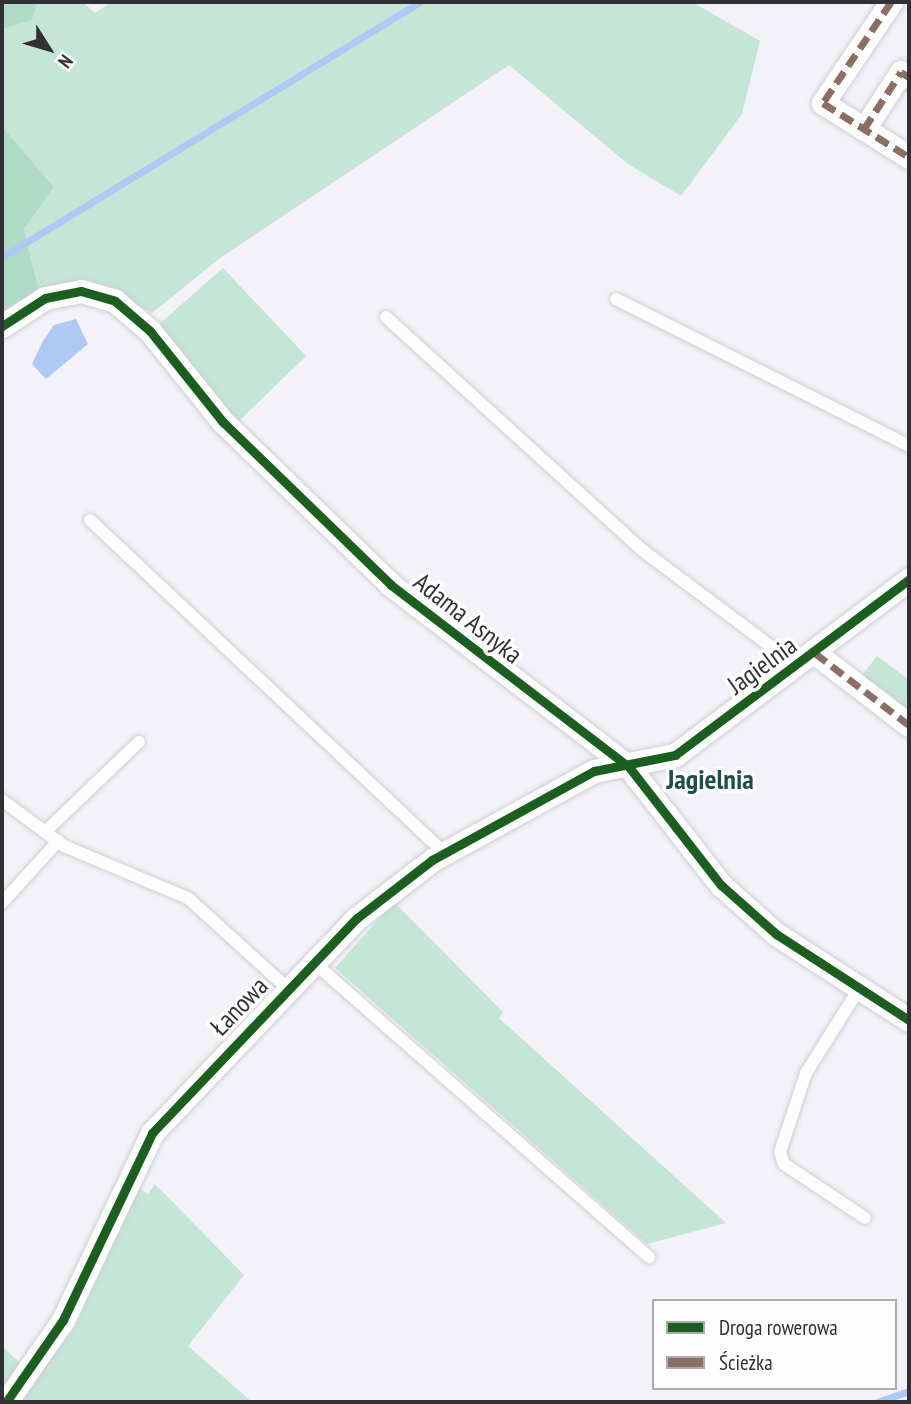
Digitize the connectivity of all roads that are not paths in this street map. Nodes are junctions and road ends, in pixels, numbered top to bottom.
1 (891, 2) edge
2 (909, 77) edge
3 (864, 129) junction
4 (909, 158) edge
5 (616, 299) dead end
6 (386, 317) dead end
7 (2, 326) edge
8 (909, 446) edge
9 (90, 520) dead end
10 (905, 590) edge
11 (806, 659) junction
12 (909, 724) edge
13 (139, 742) dead end
14 (629, 767) junction
15 (2, 800) edge
16 (44, 832) junction
17 (58, 842) junction
18 (444, 853) junction
19 (2, 903) edge
20 (312, 961) junction
21 (286, 987) junction
22 (859, 989) junction
23 (909, 1020) edge
24 (866, 1218) dead end
25 (649, 1257) dead end
26 (6, 1402) edge

1 - 3 street
2 - 3 street
3 - 4 street
5 - 8 lane
6 - 11 lane
7 - 14 street, Adama Asnyka
9 - 18 lane
10 - 11 street, Jagielnia
11 - 12 street
11 - 14 street, Jagielnia
13 - 16 lane
14 - 18 street, Łanowa
14 - 22 street, Adama Asnyka
15 - 16 lane
16 - 17 lane
17 - 19 lane
17 - 21 lane
18 - 20 street, Łanowa
20 - 21 street, Łanowa
20 - 25 lane
21 - 26 street, Łanowa
22 - 23 street, Adama Asnyka
22 - 24 lane

